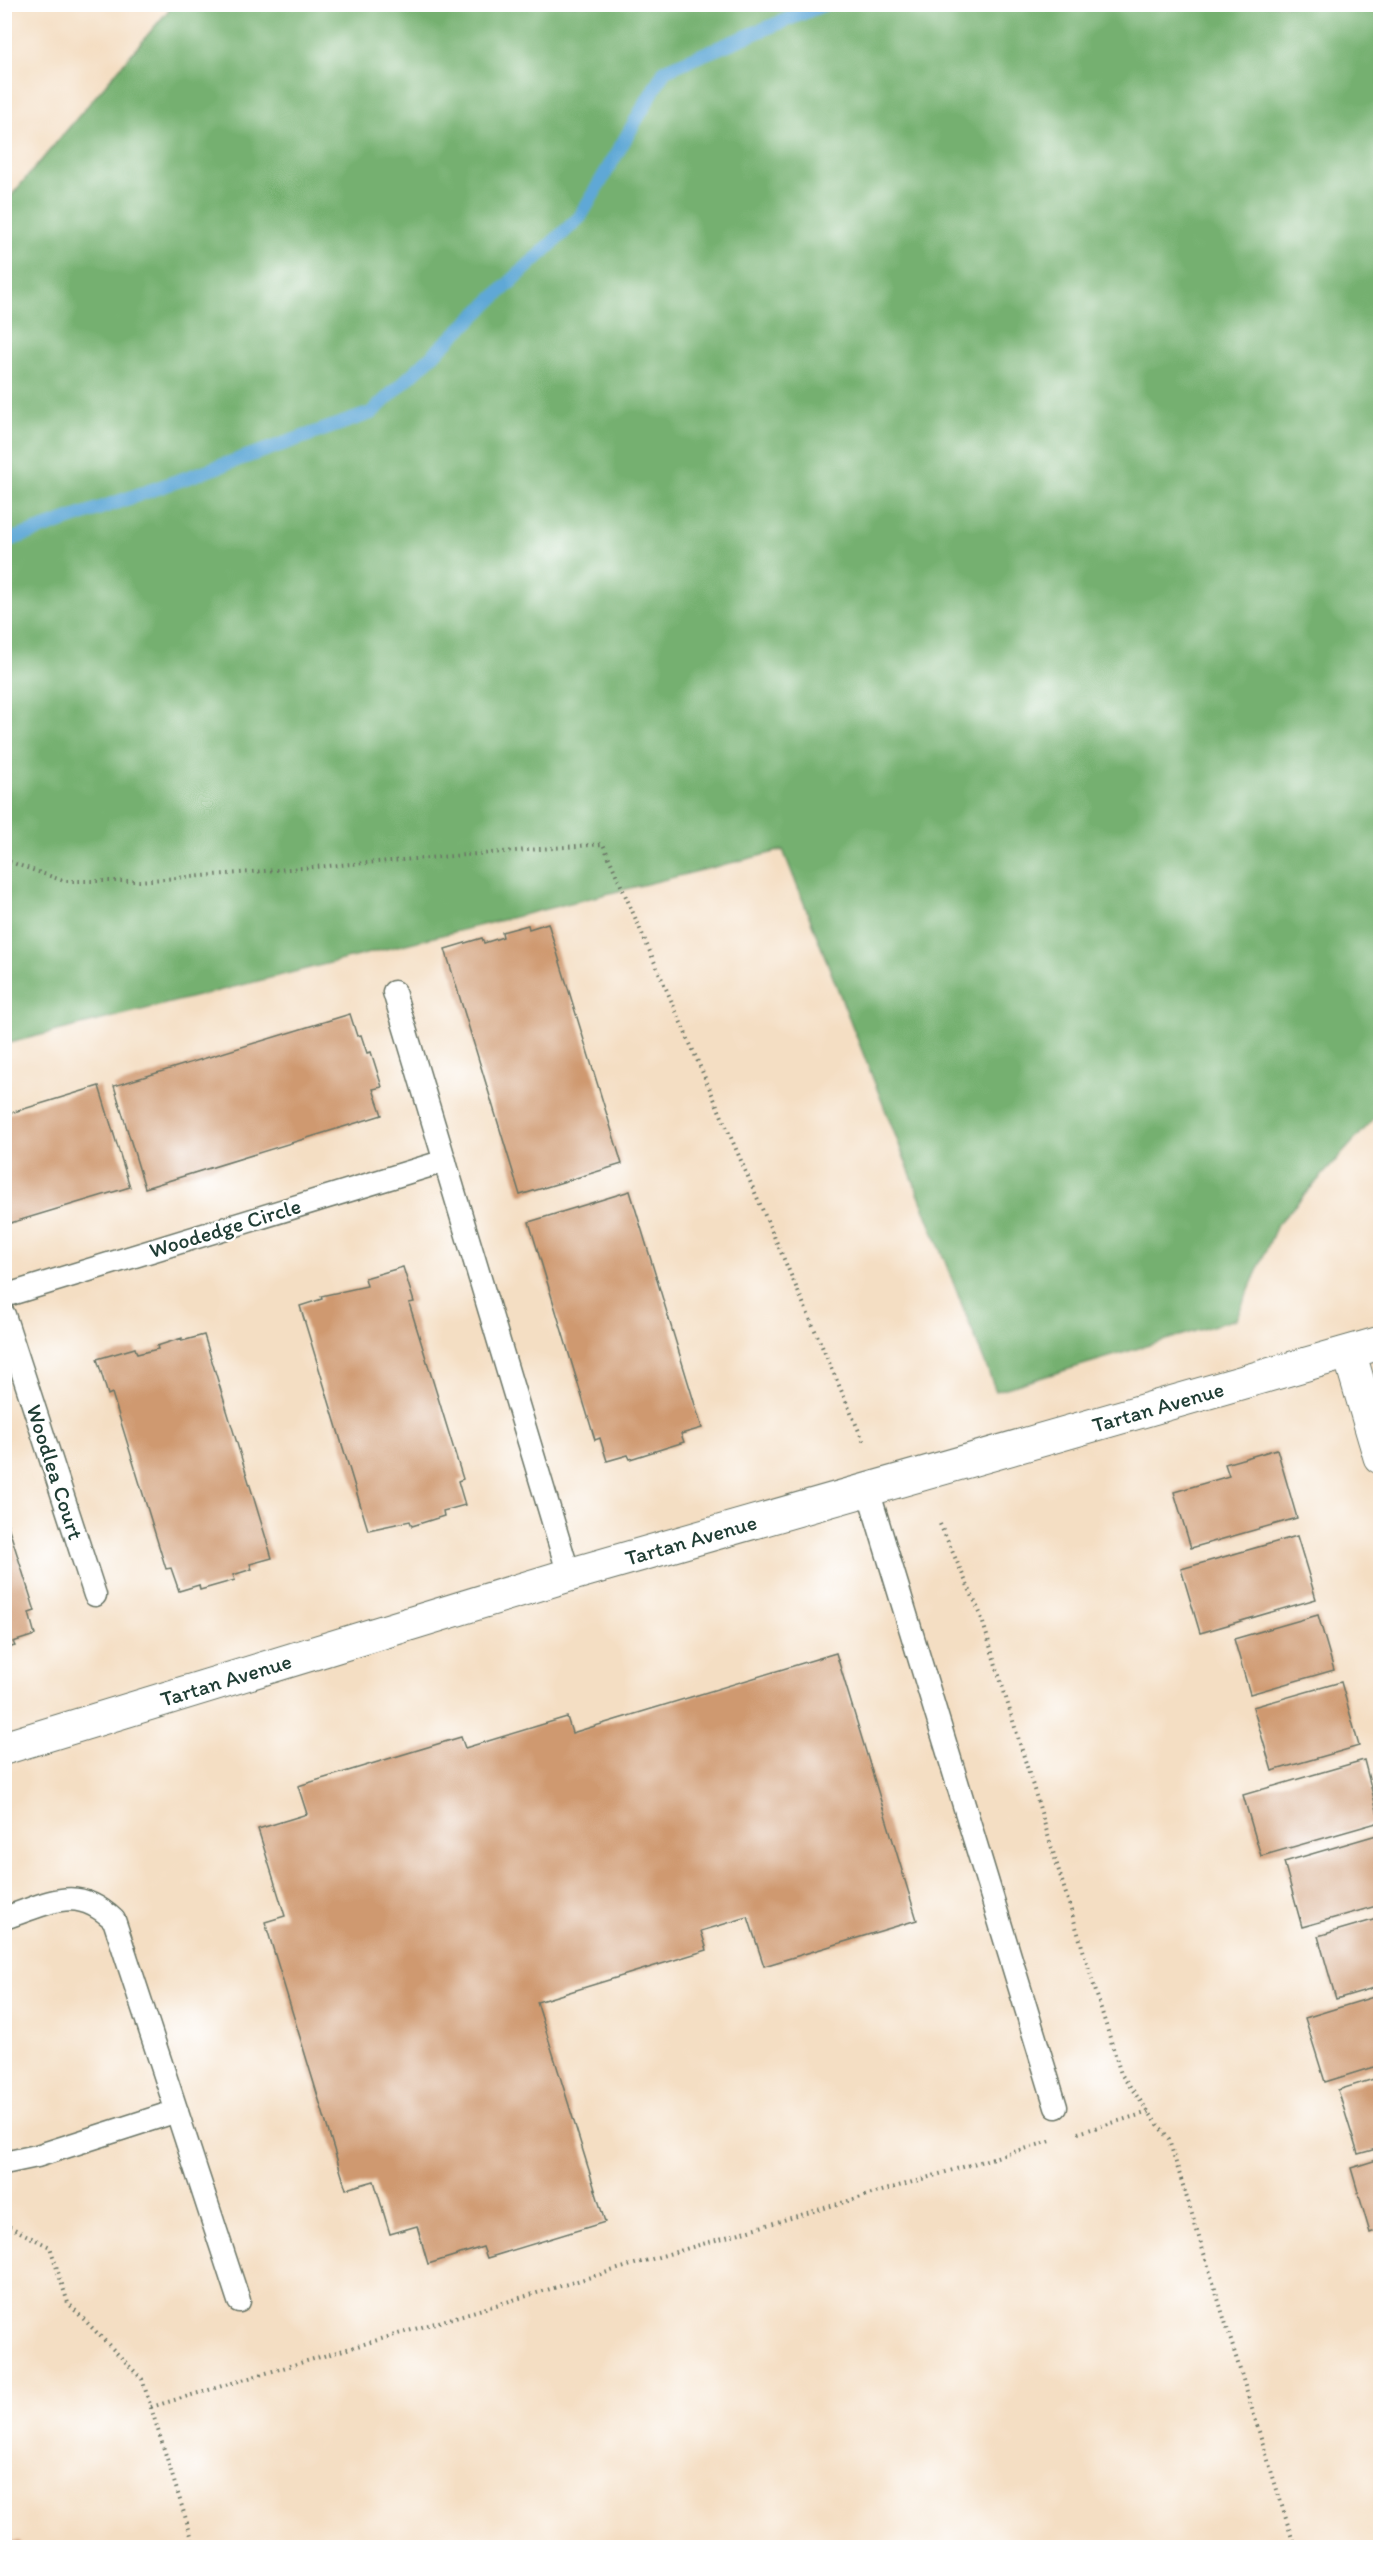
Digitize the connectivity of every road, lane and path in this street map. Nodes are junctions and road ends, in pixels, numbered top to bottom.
1 (4, 860) edge
2 (394, 992) dead end
3 (445, 1161) junction
4 (4, 1296) edge
5 (4, 1315) edge
6 (1380, 1343) edge
7 (1349, 1352) junction
8 (865, 1445) dead end
9 (1380, 1457) edge
10 (868, 1490) junction
11 (940, 1524) dead end
12 (569, 1575) junction
13 (95, 1595) dead end
14 (4, 1748) edge
15 (4, 1918) edge
16 (1056, 2107) dead end
17 (177, 2111) junction
18 (1149, 2112) junction
19 (1069, 2136) dead end
20 (1057, 2139) dead end
21 (4, 2163) edge
22 (4, 2224) edge
23 (239, 2301) dead end
24 (151, 2407) junction
25 (195, 2547) edge
26 (1294, 2547) edge

1 - 8 path
2 - 3 lane
3 - 4 lane, Woodedge Circle
3 - 12 lane
5 - 13 lane, Woodlea Court
6 - 7 street, Tartan Avenue
7 - 9 street
7 - 10 street, Tartan Avenue
10 - 12 street, Tartan Avenue
10 - 16 lane
11 - 18 path
12 - 14 street, Tartan Avenue
15 - 17 lane
17 - 21 lane
17 - 23 lane
18 - 19 path
18 - 26 path
20 - 24 path
22 - 24 path
24 - 25 path

